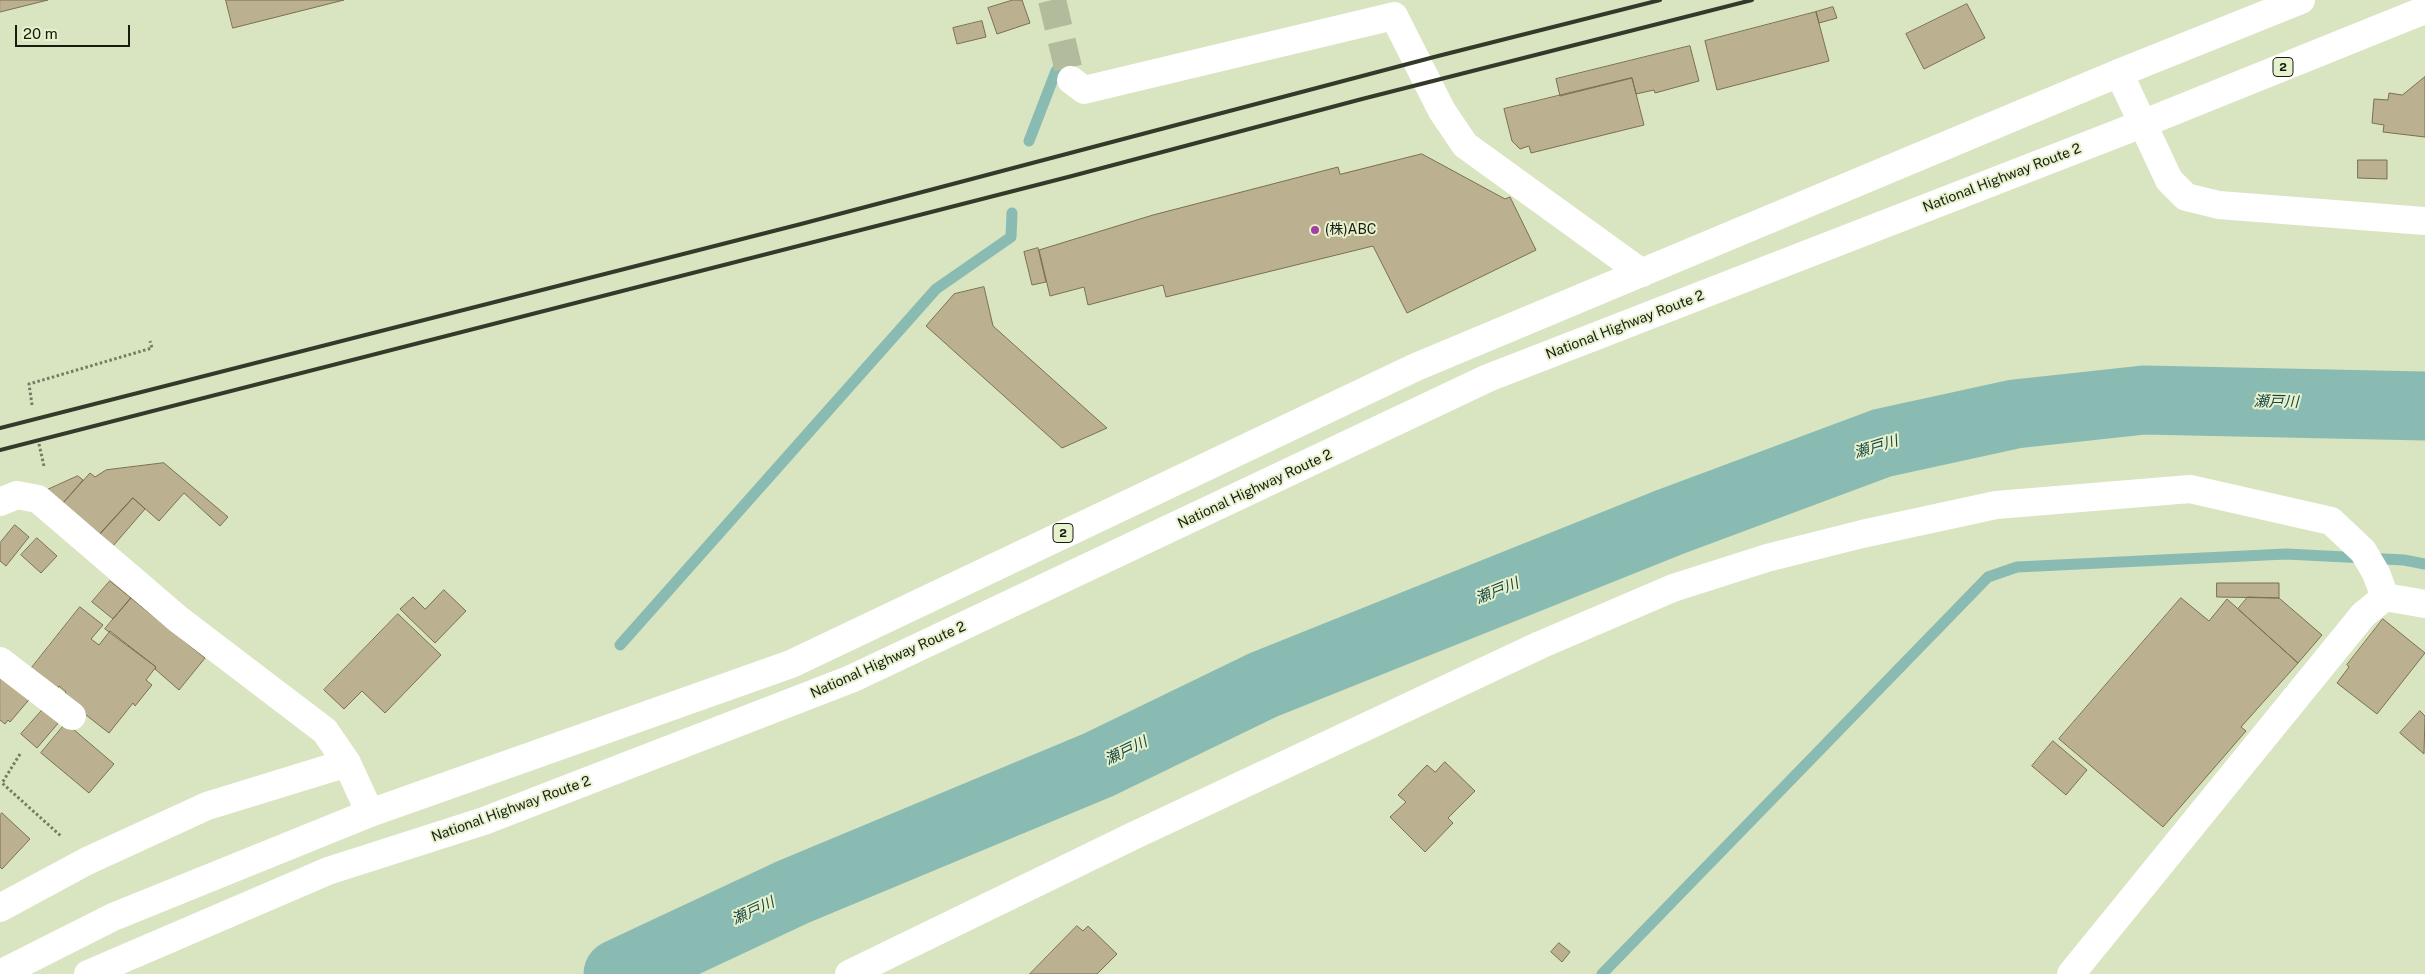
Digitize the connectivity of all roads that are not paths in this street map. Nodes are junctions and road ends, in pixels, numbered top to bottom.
1 (2302, 0) edge
2 (2425, 10) edge
3 (2120, 73) junction
4 (1072, 80) dead end
5 (2142, 124) junction
6 (2425, 221) edge
7 (1642, 273) junction
8 (0, 502) edge
9 (2374, 574) junction
10 (2425, 604) edge
11 (0, 662) edge
12 (72, 716) dead end
13 (347, 763) junction
14 (370, 813) junction
15 (0, 908) edge
16 (0, 974) edge
17 (88, 974) edge
18 (849, 974) edge
19 (2071, 974) edge

1 - 3 main road, 2
2 - 5 main road, National Highway Route 2 / 2
3 - 5 main road
3 - 7 main road, 2
4 - 7 main road
5 - 6 main road
5 - 17 main road, National Highway Route 2 / 2
7 - 14 main road, 2
8 - 13 main road
9 - 10 main road
9 - 18 main road
9 - 19 main road
11 - 12 main road
13 - 14 main road
13 - 15 main road
14 - 16 main road, 2

